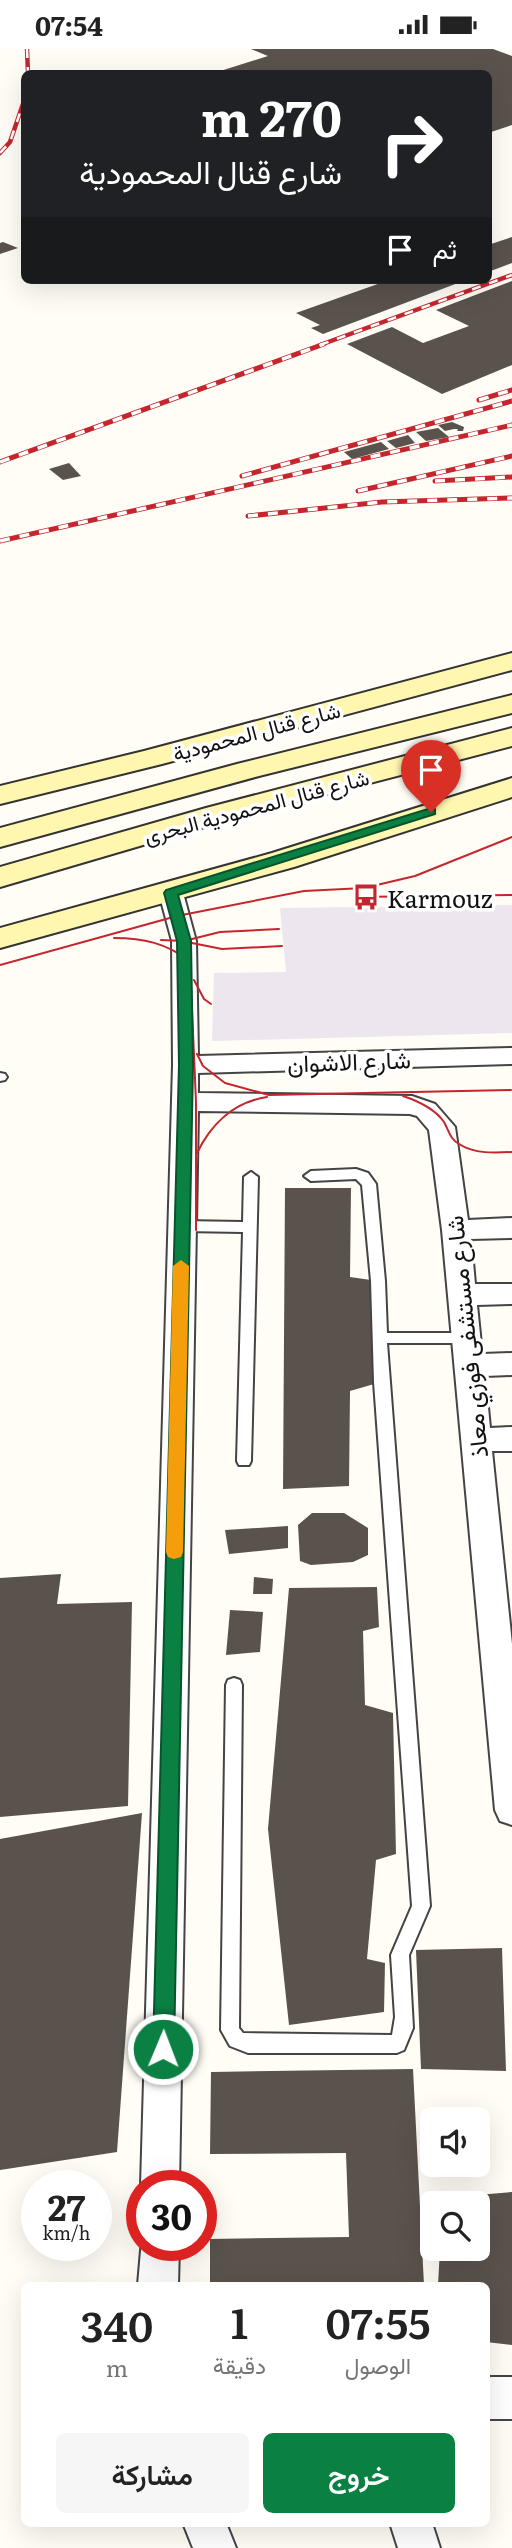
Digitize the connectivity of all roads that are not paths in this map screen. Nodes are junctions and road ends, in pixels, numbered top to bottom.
1 (512, 661) edge
2 (512, 704) edge
3 (512, 737) edge
4 (512, 781) edge
5 (512, 787) edge
6 (0, 795) edge
7 (217, 814) junction
8 (0, 838) edge
9 (0, 877) edge
10 (171, 893) junction
11 (0, 938) edge
12 (512, 1056) edge
13 (392, 1059) junction
14 (186, 1065) junction
15 (186, 1102) junction
16 (398, 1104) junction
17 (311, 1176) dead end
18 (251, 1177) dead end
19 (182, 1226) junction
20 (250, 1227) junction
21 (512, 1228) edge
22 (456, 1230) junction
23 (512, 1294) edge
24 (462, 1295) junction
25 (379, 1338) junction
26 (467, 1351) junction
27 (512, 1364) edge
28 (512, 1439) edge
29 (476, 1440) junction
30 (244, 1461) dead end
31 (502, 1623) edge
32 (234, 1685) dead end
33 (512, 1810) edge
34 (160, 2170) edge
35 (159, 2261) edge
36 (158, 2282) edge
37 (490, 2398) edge
38 (512, 2398) edge
39 (206, 2527) edge
40 (412, 2527) edge
41 (215, 2548) edge
42 (419, 2548) edge

1 - 6 main road, شارع قنال المحمودية
2 - 8 main road, شارع قنال المحمودية البحرى
3 - 7 main road, شارع قنال المحمودية البحرى
4 - 7 main road
5 - 10 main road
7 - 9 main road, شارع قنال المحمودية البحرى
10 - 11 main road
10 - 14 street
12 - 13 street, شارع الاشوان
13 - 14 street, شارع الاشوان
13 - 16 street
14 - 15 street
15 - 16 street, شارع مستشفى فوزي معاذ
15 - 19 street
16 - 22 street, شارع مستشفى فوزي معاذ
17 - 25 lane
18 - 20 lane
19 - 20 lane
19 - 34 street
20 - 30 lane
21 - 22 street
22 - 24 street, شارع مستشفى فوزي معاذ
23 - 24 street
24 - 26 street, شارع مستشفى فوزي معاذ
25 - 26 lane
25 - 32 lane
26 - 27 street
26 - 29 street, شارع مستشفى فوزي معاذ
28 - 29 street
29 - 31 street, شارع مستشفى فوزي معاذ
31 - 33 street, شارع مستشفى فوزي معاذ
35 - 36 street
37 - 38 street
39 - 41 street
40 - 42 street

